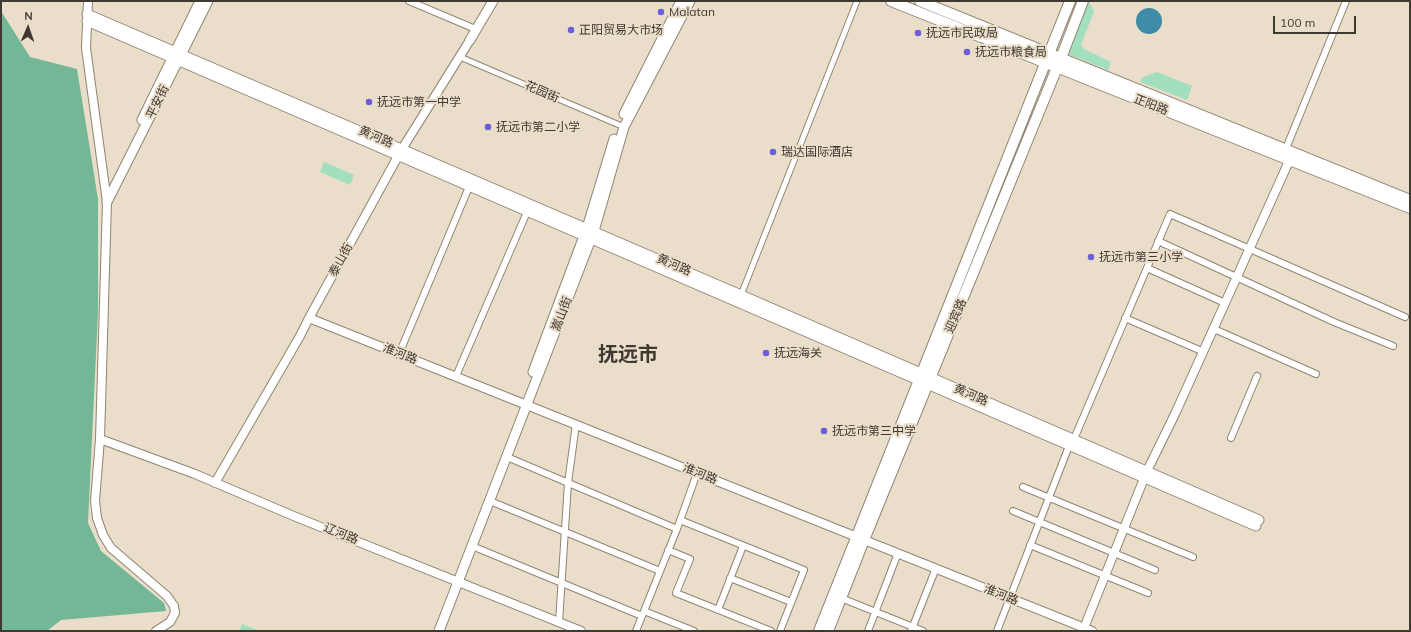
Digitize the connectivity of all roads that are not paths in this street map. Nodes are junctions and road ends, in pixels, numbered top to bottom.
1 (88, 1) edge
2 (200, 1) edge
3 (208, 1) edge
4 (409, 1) edge
5 (488, 1) edge
6 (493, 1) edge
7 (682, 1) edge
8 (690, 1) edge
9 (857, 1) edge
10 (891, 1) edge
11 (920, 1) edge
12 (1070, 1) edge
13 (1083, 1) edge
14 (1346, 1) edge
15 (87, 18) junction
16 (473, 28) junction
17 (470, 40) junction
18 (1049, 54) junction
19 (176, 56) junction
20 (460, 57) junction
21 (1061, 58) junction
22 (1045, 63) junction
23 (1057, 68) junction
24 (621, 126) junction
25 (400, 152) junction
26 (1286, 155) junction
27 (469, 186) junction
28 (106, 192) junction
29 (1410, 200) edge
30 (107, 202) junction
31 (1410, 208) edge
32 (527, 212) junction
33 (589, 234) junction
34 (1158, 241) junction
35 (1249, 250) junction
36 (1147, 268) junction
37 (1237, 276) junction
38 (741, 295) junction
39 (1225, 303) junction
40 (1406, 317) dead end
41 (309, 318) junction
42 (1126, 318) junction
43 (1214, 329) junction
44 (1393, 346) dead end
45 (1204, 352) junction
46 (400, 354) junction
47 (1316, 374) dead end
48 (456, 376) junction
49 (1258, 376) dead end
50 (919, 377) junction
51 (929, 381) junction
52 (524, 404) junction
53 (576, 424) junction
54 (1231, 438) dead end
55 (100, 439) junction
56 (1072, 442) junction
57 (507, 457) junction
58 (697, 473) junction
59 (1146, 475) junction
60 (215, 483) junction
61 (568, 483) junction
62 (1023, 487) dead end
63 (1049, 498) junction
64 (490, 501) junction
65 (1013, 511) dead end
66 (680, 520) junction
67 (1039, 522) junction
68 (1258, 523) dead end
69 (676, 529) junction
70 (1124, 529) junction
71 (564, 531) junction
72 (860, 538) junction
73 (1030, 545) junction
74 (472, 546) junction
75 (743, 546) junction
76 (668, 550) junction
77 (898, 553) junction
78 (1114, 553) junction
79 (1194, 557) dead end
80 (936, 568) junction
81 (1156, 570) dead end
82 (660, 571) junction
83 (1105, 575) junction
84 (730, 578) junction
85 (456, 581) junction
86 (561, 582) junction
87 (1148, 593) dead end
88 (841, 598) junction
89 (1010, 598) junction
90 (791, 602) junction
91 (718, 610) junction
92 (876, 612) junction
93 (643, 614) junction
94 (559, 622) junction
95 (912, 629) edge
96 (1088, 629) edge
97 (156, 631) edge
98 (433, 631) edge
99 (439, 631) edge
100 (581, 631) edge
101 (636, 631) edge
102 (694, 631) edge
103 (771, 631) edge
104 (780, 631) edge
105 (819, 631) edge
106 (828, 631) edge
107 (868, 631) edge
108 (923, 631) edge
109 (997, 631) edge

1 - 15 street
2 - 19 main road, 平安街
3 - 19 main road, 平安街
4 - 16 street
5 - 16 main road, 泰山街
6 - 17 main road, 泰山街
7 - 24 main road, 嵩山街
8 - 24 main road, 嵩山街
9 - 38 street
10 - 22 main road, 正阳路
11 - 18 main road, 正阳路
12 - 18 main road, 迎宾路
13 - 21 main road, 迎宾路
14 - 26 street
15 - 19 main road, 黄河路
15 - 28 street
16 - 17 main road, 泰山街
17 - 20 street, 泰山街
18 - 21 main road, 正阳路
18 - 22 main road, 迎宾路
19 - 25 main road, 黄河路
19 - 28 main road, 平安街
19 - 30 main road, 平安街
20 - 24 street, 花园街
20 - 25 street, 泰山街
21 - 23 main road, 迎宾路
21 - 26 main road, 正阳路
22 - 23 main road, 正阳路
22 - 50 main road, 迎宾路
23 - 26 main road, 正阳路
23 - 51 main road, 迎宾路
24 - 33 main road, 嵩山街
25 - 27 main road, 黄河路
25 - 33 main road, 黄河路
25 - 41 street, 泰山街
26 - 29 main road, 正阳路
26 - 31 main road, 正阳路
26 - 35 street
27 - 32 main road, 黄河路
27 - 46 street
28 - 30 street
30 - 55 street
32 - 33 main road, 黄河路
32 - 48 street
33 - 38 main road, 黄河路
33 - 50 main road, 黄河路
33 - 52 main road, 嵩山街
34 - 35 street
34 - 36 street
34 - 37 street
35 - 37 street
35 - 40 street
36 - 39 street
36 - 42 street
37 - 39 street
37 - 44 street
38 - 50 main road, 黄河路
39 - 43 street
41 - 46 street, 淮河路
41 - 60 street, 泰山街
42 - 45 street
42 - 56 street
43 - 45 street
43 - 47 street
45 - 59 street
46 - 48 street, 淮河路
48 - 52 street, 淮河路
49 - 54 street
50 - 51 main road, 黄河路
50 - 72 main road, 迎宾路
51 - 56 main road, 黄河路
51 - 72 main road, 迎宾路
52 - 53 street, 淮河路
52 - 57 main road, 嵩山街
52 - 85 main road, 嵩山街
53 - 58 street, 淮河路
53 - 61 street
55 - 60 street, 辽河路
55 - 97 street
56 - 59 main road, 黄河路
56 - 63 street
57 - 61 street
57 - 64 main road, 嵩山街
58 - 66 street
58 - 72 street, 淮河路
59 - 68 main road, 黄河路
59 - 70 street
60 - 85 street, 辽河路
61 - 69 street
61 - 71 street
62 - 63 street
63 - 67 street
63 - 70 street
64 - 71 street
64 - 74 main road, 嵩山街
65 - 67 street
66 - 69 street
66 - 75 street
67 - 73 street
67 - 78 street
69 - 76 street
70 - 78 street
70 - 79 street
71 - 82 street
71 - 86 street
72 - 77 street, 淮河路
72 - 88 main road, 迎宾路
72 - 105 main road, 迎宾路
73 - 83 street
73 - 89 street
74 - 85 main road, 嵩山街
74 - 86 street
75 - 84 street
75 - 90 street
76 - 82 street
76 - 91 street
77 - 80 street, 淮河路
77 - 92 street
78 - 81 street
78 - 83 street
80 - 89 street, 淮河路
80 - 95 street
82 - 93 street
83 - 87 street
83 - 96 street
84 - 90 street
84 - 91 street
85 - 94 street, 辽河路
85 - 98 main road, 嵩山街
85 - 99 main road, 嵩山街
86 - 93 street
86 - 94 street
88 - 92 street
88 - 106 main road, 迎宾路
89 - 96 street, 淮河路
89 - 109 street
90 - 104 street
91 - 103 street
92 - 95 street
92 - 107 street
93 - 101 street
93 - 102 street
94 - 100 street, 辽河路
95 - 108 street

